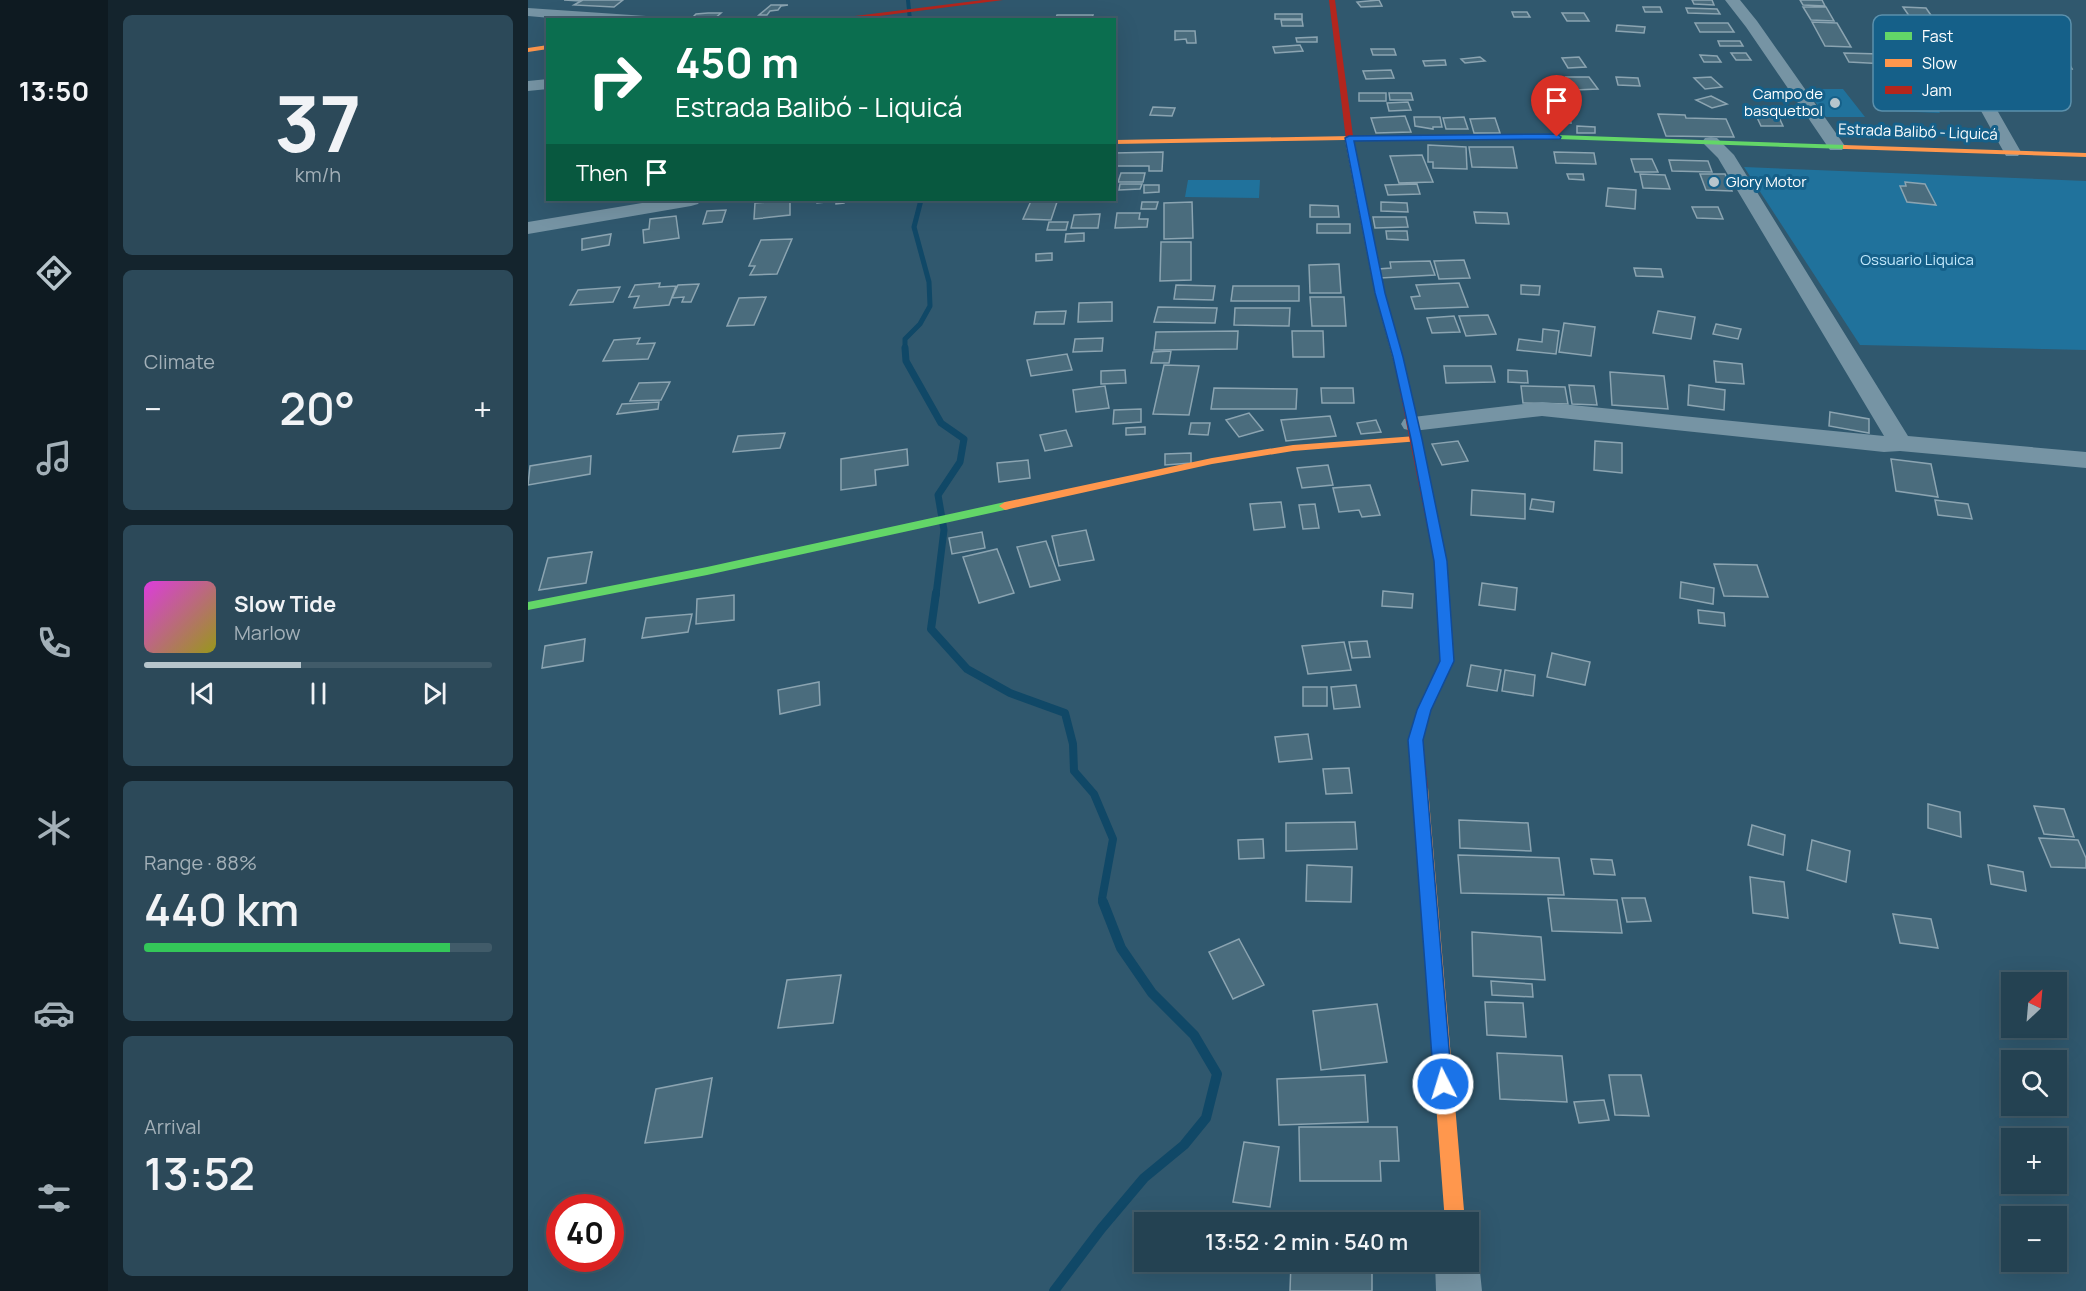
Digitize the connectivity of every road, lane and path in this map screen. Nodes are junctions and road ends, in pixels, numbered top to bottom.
1 (1000, 0) edge
2 (1332, 0) edge
3 (1732, 0) edge
4 (528, 12) edge
5 (616, 18) edge
6 (841, 18) edge
7 (546, 47) edge
8 (528, 50) edge
9 (546, 84) edge
10 (528, 86) edge
11 (1989, 111) edge
12 (1349, 138) junction
13 (1116, 142) edge
14 (1711, 142) junction
15 (1836, 146) junction
16 (2012, 152) junction
17 (2086, 155) edge
18 (685, 201) edge
19 (528, 228) edge
20 (1415, 431) junction
21 (1900, 443) junction
22 (2086, 460) edge
23 (528, 606) edge
24 (1454, 1212) edge
25 (1458, 1272) edge
26 (1459, 1291) edge

1 - 6 street
2 - 12 street
3 - 15 street
4 - 5 street
7 - 8 street
9 - 10 street
11 - 16 street
12 - 13 street, Estrada Balibó - Liquicá
12 - 14 street, Estrada Balibó - Liquicá
12 - 20 street
14 - 15 street, Estrada Balibó - Liquicá
14 - 21 street
15 - 16 street, Estrada Balibó - Liquicá
16 - 17 street, Estrada Balibó - Liquicá
18 - 19 street
20 - 21 street
20 - 23 street
20 - 24 street
21 - 22 street
25 - 26 street

